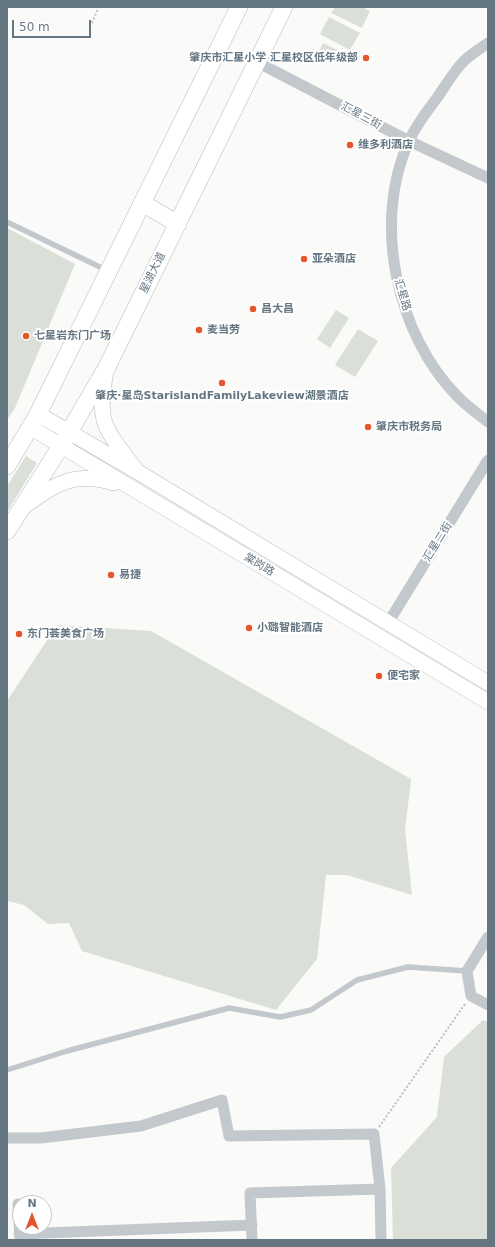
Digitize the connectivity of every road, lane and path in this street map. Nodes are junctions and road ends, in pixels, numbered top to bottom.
1 (239, 7) edge
2 (284, 7) edge
3 (98, 9) dead end
4 (92, 23) dead end
5 (488, 43) edge
6 (257, 62) junction
7 (409, 141) junction
8 (488, 178) edge
9 (142, 203) junction
10 (7, 222) edge
11 (178, 224) junction
12 (108, 271) junction
13 (107, 367) junction
14 (34, 420) junction
15 (488, 422) edge
16 (65, 439) junction
17 (488, 460) edge
18 (7, 466) edge
19 (138, 472) junction
20 (130, 487) junction
21 (22, 508) junction
22 (7, 530) edge
23 (299, 569) junction
24 (290, 583) junction
25 (388, 623) junction
26 (488, 683) edge
27 (488, 702) edge
28 (488, 937) edge
29 (468, 971) junction
30 (471, 996) junction
31 (488, 1005) edge
32 (7, 1070) edge
33 (374, 1134) junction
34 (7, 1138) edge
35 (380, 1189) junction
36 (252, 1225) junction
37 (19, 1237) edge
38 (252, 1240) edge
39 (381, 1240) edge

1 - 9 main road
2 - 6 main road, 星湖大道
3 - 4 path
5 - 7 street, 汇星路
6 - 7 street, 汇星三街
6 - 11 main road, 星湖大道
7 - 8 street, 汇星三街
7 - 15 street, 汇星路
9 - 11 main road
9 - 12 main road
10 - 12 lane
11 - 13 main road, 星湖大道
12 - 14 main road
13 - 16 main road, 星湖大道
13 - 19 main road
14 - 16 main road, 棠岗路
14 - 18 main road
16 - 19 main road, 棠岗路
16 - 20 main road, 棠岗路
16 - 21 main road, 星湖大道
17 - 25 street, 汇星二街
19 - 23 main road, 棠岗路
20 - 21 main road
20 - 24 main road, 棠岗路
21 - 22 main road, 星湖大道
23 - 24 main road
23 - 25 main road, 棠岗路
24 - 27 main road, 棠岗路
25 - 26 main road, 棠岗路
28 - 29 street
29 - 30 street
29 - 32 lane
30 - 31 street
30 - 33 path
33 - 34 street
33 - 35 street
35 - 36 street
35 - 39 street
36 - 37 street
36 - 38 street

